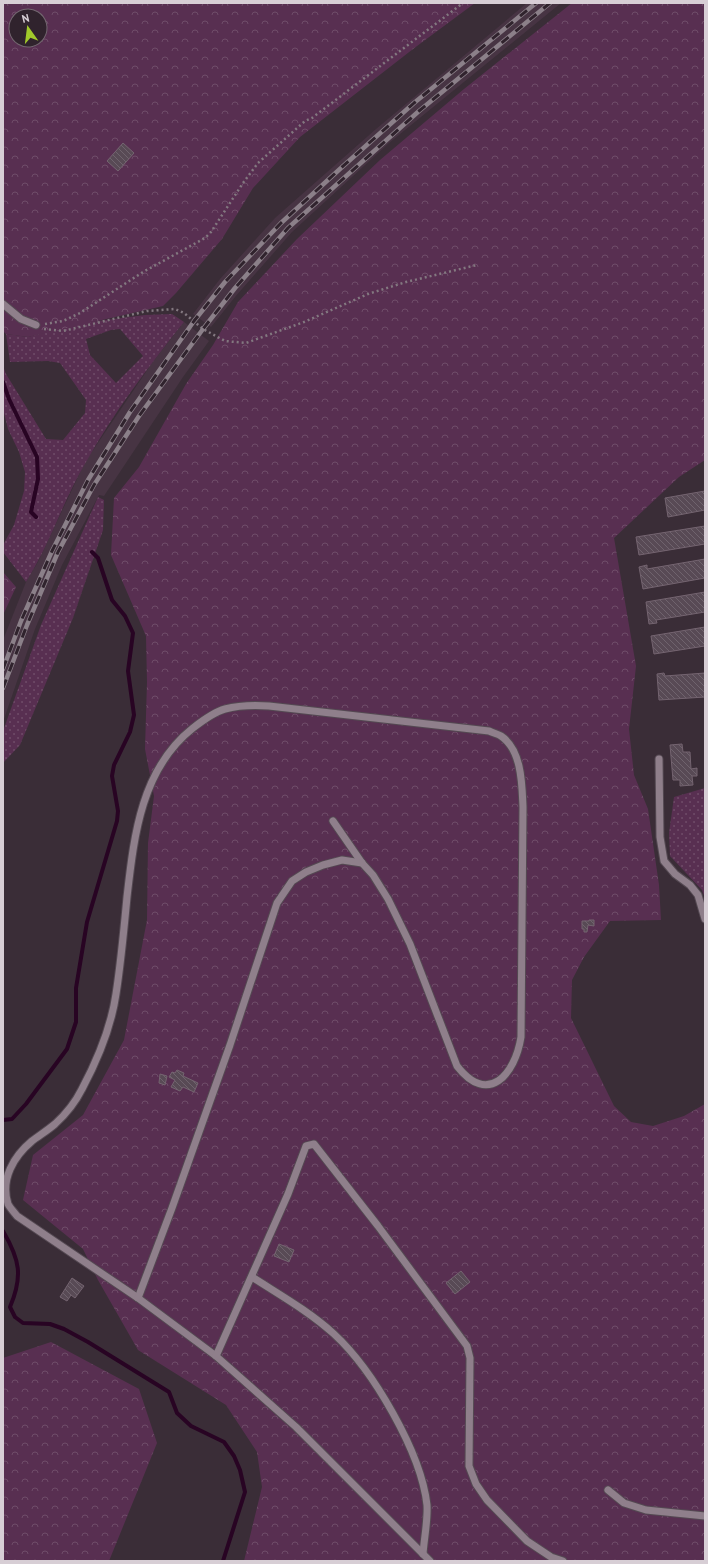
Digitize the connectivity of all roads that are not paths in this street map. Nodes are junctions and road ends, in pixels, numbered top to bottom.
1 (3, 304) edge
2 (36, 325) road end
3 (659, 759) dead end
4 (333, 821) dead end
5 (362, 863) junction
6 (705, 918) edge
7 (252, 1276) junction
8 (138, 1298) junction
9 (216, 1356) junction
10 (608, 1490) dead end
11 (705, 1516) edge
12 (423, 1554) junction
13 (430, 1561) edge
14 (563, 1561) edge

1 - 2 lane
3 - 6 lane
4 - 5 lane
5 - 8 lane
5 - 8 lane
7 - 9 lane
7 - 12 lane
7 - 14 lane
8 - 9 lane
9 - 12 lane
10 - 11 lane
12 - 13 lane

